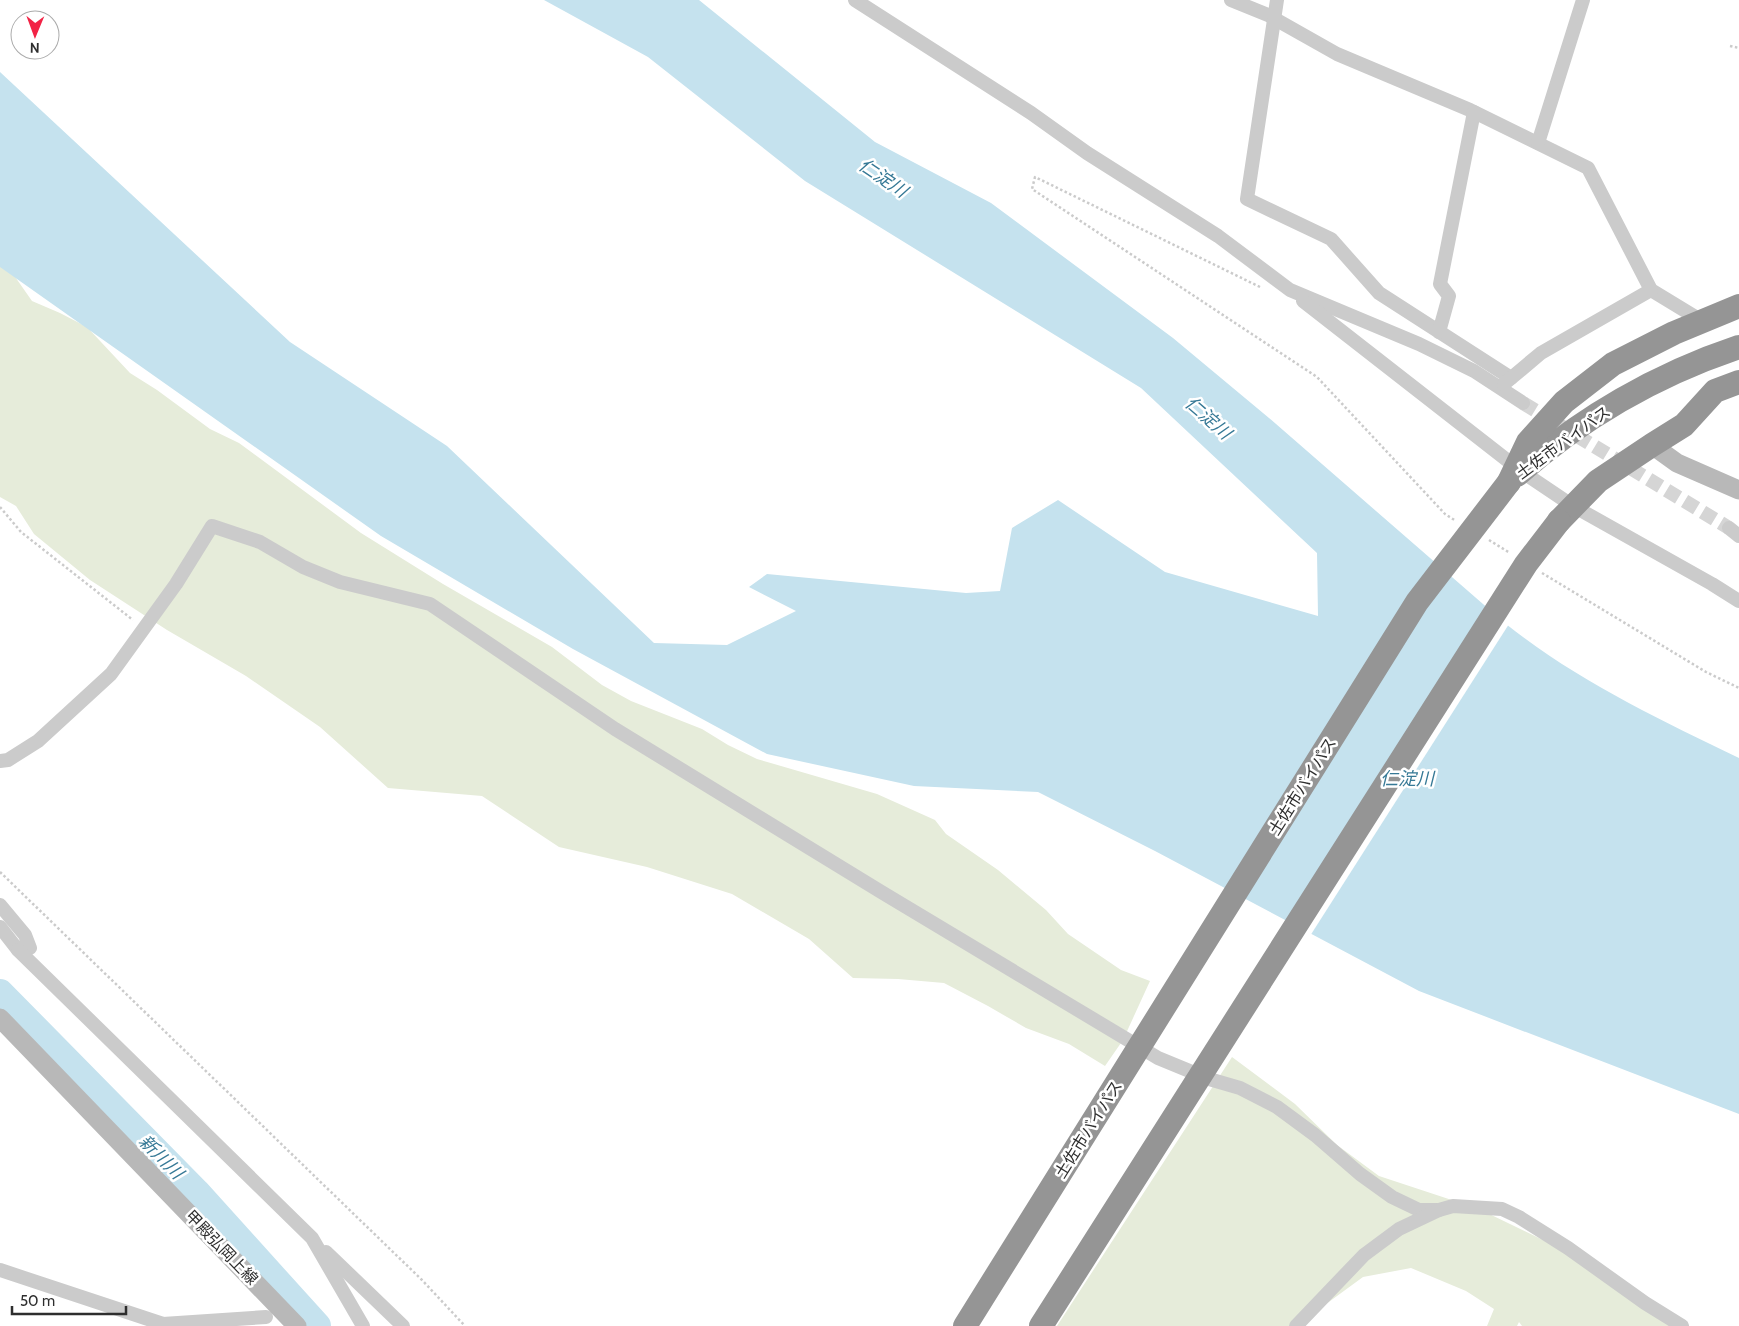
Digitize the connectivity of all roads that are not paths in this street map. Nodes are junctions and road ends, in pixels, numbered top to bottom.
1 (855, 0) edge
2 (1231, 0) edge
3 (1277, 0) edge
4 (1583, 0) edge
5 (1273, 18) junction
6 (1474, 112) junction
7 (1538, 144) junction
8 (1286, 288) junction
9 (1650, 290) junction
10 (1739, 306) edge
11 (1702, 321) junction
12 (1440, 332) junction
13 (1739, 347) edge
14 (1510, 378) junction
15 (1739, 382) edge
16 (1500, 388) junction
17 (1523, 403) tunnel mouth
18 (1652, 445) junction
19 (1515, 473) junction
20 (1739, 490) edge
21 (1566, 514) junction
22 (1739, 600) edge
23 (0, 761) edge
24 (0, 905) edge
25 (0, 927) edge
26 (18, 950) junction
27 (0, 1018) edge
28 (1439, 1210) junction
29 (314, 1240) junction
30 (0, 1270) edge
31 (269, 1316) edge
32 (298, 1326) edge
33 (363, 1326) edge
34 (403, 1326) edge
35 (966, 1326) edge
36 (1041, 1326) edge
37 (1296, 1326) edge
38 (1682, 1326) edge

1 - 8 street
2 - 5 street
3 - 5 street
4 - 7 street
5 - 6 street
5 - 12 street
6 - 7 street
6 - 12 street
7 - 9 street
8 - 16 street
8 - 19 street
9 - 11 street
9 - 14 street
10 - 11 highway
11 - 19 highway
12 - 14 street
13 - 19 highway, 土佐市バイパス
14 - 16 street
15 - 18 highway
16 - 17 street
18 - 20 main road
18 - 21 highway
19 - 21 street
19 - 35 highway, 土佐市バイパス, bridge
21 - 22 street
21 - 36 highway, bridge
23 - 28 street
24 - 26 street
25 - 26 street
26 - 29 street
27 - 31 main road, 甲殿弘岡上線
28 - 37 street
28 - 38 street
29 - 33 street
29 - 34 street
30 - 31 street
31 - 32 main road, 甲殿弘岡上線

